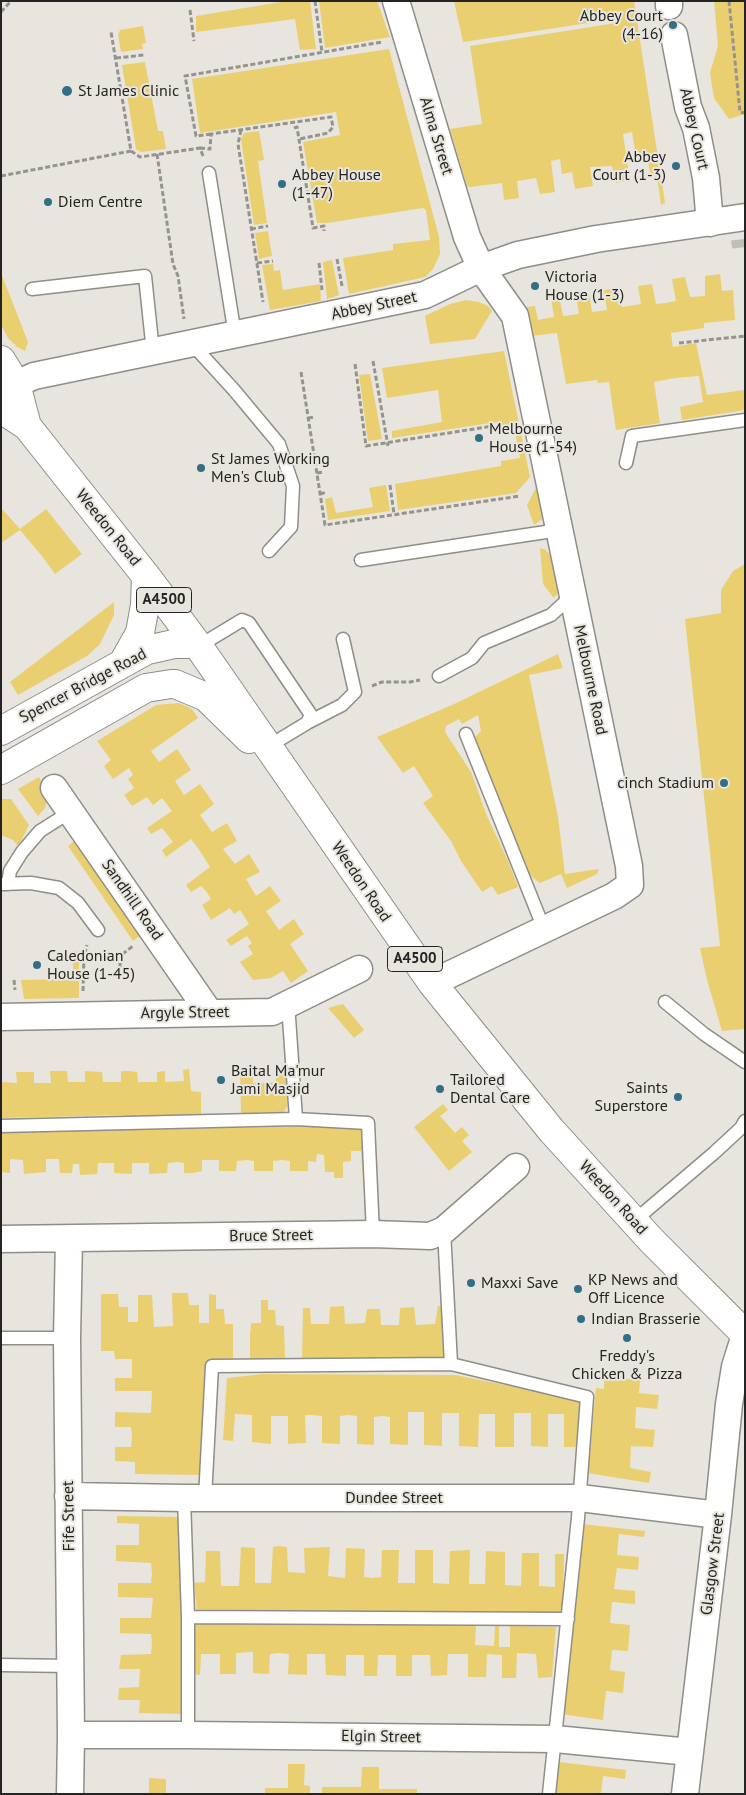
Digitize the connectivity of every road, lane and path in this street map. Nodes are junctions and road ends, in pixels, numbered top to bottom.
1 (11, 1) edge
2 (315, 1) edge
3 (396, 1) edge
4 (729, 1) edge
5 (190, 10) dead end
6 (1, 12) edge
7 (111, 32) dead end
8 (674, 35) dead end
9 (194, 41) dead end
10 (386, 42) dead end
11 (322, 52) junction
12 (144, 55) dead end
13 (116, 58) junction
14 (745, 113) edge
15 (294, 128) dead end
16 (240, 130) junction
17 (211, 134) junction
18 (299, 139) junction
19 (200, 148) junction
20 (131, 151) junction
21 (158, 154) junction
22 (209, 173) joint
23 (1, 176) edge
24 (710, 223) junction
25 (743, 224) edge
26 (268, 226) dead end
27 (252, 229) junction
28 (324, 231) dead end
29 (337, 259) dead end
30 (273, 260) dead end
31 (319, 262) dead end
32 (257, 263) junction
33 (481, 268) junction
34 (32, 289) dead end
35 (343, 291) dead end
36 (323, 295) dead end
37 (264, 306) dead end
38 (188, 333) junction
39 (235, 335) junction
40 (745, 336) edge
41 (679, 343) dead end
42 (153, 352) junction
43 (1, 360) edge
44 (373, 361) dead end
45 (355, 364) dead end
46 (301, 372) dead end
47 (9, 387) edge
48 (1, 409) edge
49 (315, 417) dead end
50 (308, 418) junction
51 (745, 420) edge
52 (27, 426) junction
53 (494, 429) dead end
54 (388, 444) junction
55 (626, 463) dead end
56 (324, 472) dead end
57 (317, 473) junction
58 (390, 485) dead end
59 (327, 492) dead end
60 (320, 494) junction
61 (520, 496) dead end
62 (394, 514) junction
63 (559, 530) junction
64 (269, 550) dead end
65 (361, 560) dead end
66 (146, 576) junction
67 (572, 593) junction
68 (344, 639) dead end
69 (198, 645) junction
70 (123, 663) junction
71 (439, 676) joint
72 (355, 692) junction
73 (307, 723) junction
74 (1, 731) edge
75 (466, 734) dead end
76 (269, 746) junction
77 (1, 770) edge
78 (291, 780) junction
79 (54, 788) dead end
80 (70, 812) junction
81 (4, 884) edge
82 (544, 929) junction
83 (98, 930) joint
84 (139, 942) dead end
85 (120, 968) dead end
86 (359, 969) dead end
87 (432, 983) junction
88 (83, 993) dead end
89 (665, 1002) dead end
90 (288, 1003) junction
91 (209, 1012) junction
92 (1, 1017) edge
93 (745, 1062) edge
94 (296, 1119) junction
95 (745, 1121) edge
96 (1, 1126) edge
97 (516, 1168) dead end
98 (634, 1221) junction
99 (444, 1230) junction
100 (373, 1234) junction
101 (1, 1239) edge
102 (69, 1239) junction
103 (745, 1334) edge
104 (1, 1338) edge
105 (67, 1338) junction
106 (451, 1364) junction
107 (68, 1496) junction
108 (195, 1498) junction
109 (580, 1498) junction
110 (718, 1515) junction
111 (188, 1617) junction
112 (568, 1619) junction
113 (1, 1665) edge
114 (70, 1666) junction
115 (72, 1735) junction
116 (188, 1735) junction
117 (555, 1739) junction
118 (690, 1752) junction
119 (70, 1794) edge
120 (549, 1794) edge
121 (685, 1794) edge

1 - 6 path
2 - 11 path
3 - 33 street, Alma Street
4 - 14 path
5 - 9 path
7 - 13 path
8 - 24 street, Abbey Court
10 - 11 path
11 - 17 path
12 - 13 path
13 - 20 path
15 - 18 path
16 - 17 path
16 - 18 path
16 - 27 path
17 - 19 path
18 - 28 path
19 - 21 path
19 - 22 path
20 - 21 path
20 - 23 path
21 - 38 path
22 - 39 lane
24 - 25 street, Abbey Street
24 - 33 street, Abbey Street
26 - 27 path
27 - 32 path
29 - 35 path
30 - 32 path
31 - 36 path
32 - 37 path
33 - 39 street, Abbey Street
33 - 63 street, Melbourne Road
34 - 42 lane
38 - 39 street, Abbey Street
38 - 42 street, Abbey Street
38 - 64 lane
40 - 41 path
42 - 47 street, Abbey Street
43 - 47 main road, Weedon Road
44 - 54 path
45 - 54 path
46 - 50 path
47 - 52 main road, Weedon Road
48 - 52 main road, Weedon Road
49 - 50 path
50 - 57 path
51 - 55 lane
52 - 66 main road, Weedon Road / A4500
53 - 54 path
56 - 57 path
57 - 60 path
58 - 62 path
59 - 60 path
60 - 62 path
61 - 62 path
63 - 65 lane
63 - 67 street, Melbourne Road
66 - 69 main road, Weedon Road / A4500
66 - 70 main road
67 - 71 lane
67 - 82 street, Melbourne Road
68 - 72 lane
69 - 70 main road, Spencer Bridge Road
69 - 73 lane
69 - 76 main road, Weedon Road / A4500
70 - 74 main road, Spencer Bridge Road
71 - 72 path
72 - 73 lane
73 - 76 lane
75 - 82 lane
76 - 78 main road, Weedon Road / A4500
77 - 78 main road, Spencer Bridge Road
78 - 87 main road, Weedon Road / A4500
79 - 80 street, Sandhill Road
80 - 81 lane
80 - 91 street, Sandhill Road
81 - 83 lane
82 - 87 street, Melbourne Road
83 - 88 path
84 - 85 path
86 - 90 street, Argyle Street
87 - 98 main road, Weedon Road / A4500
89 - 93 lane
90 - 91 street, Argyle Street
90 - 94 lane
91 - 92 street, Argyle Street
94 - 96 lane
94 - 100 lane
95 - 98 lane
97 - 99 street, Bruce Street
98 - 103 main road, Weedon Road / A4500
99 - 100 street, Bruce Street
99 - 106 lane
100 - 102 street, Bruce Street
101 - 102 street, Bruce Street
102 - 105 street, Fife Street
103 - 110 street, Glasgow Street
104 - 105 lane
105 - 107 street, Fife Street
106 - 108 lane
106 - 109 lane
107 - 108 street, Dundee Street
107 - 114 street, Fife Street
108 - 109 street, Dundee Street
108 - 111 lane
109 - 110 street, Dundee Street
109 - 112 lane
110 - 118 street, Glasgow Street
111 - 112 lane
111 - 116 lane
112 - 117 lane
113 - 114 lane
114 - 115 street, Fife Street
115 - 116 street, Elgin Street
115 - 119 street, Fife Street
116 - 117 street, Elgin Street
117 - 118 street, Elgin Street
117 - 120 lane
118 - 121 street, Glasgow Street

